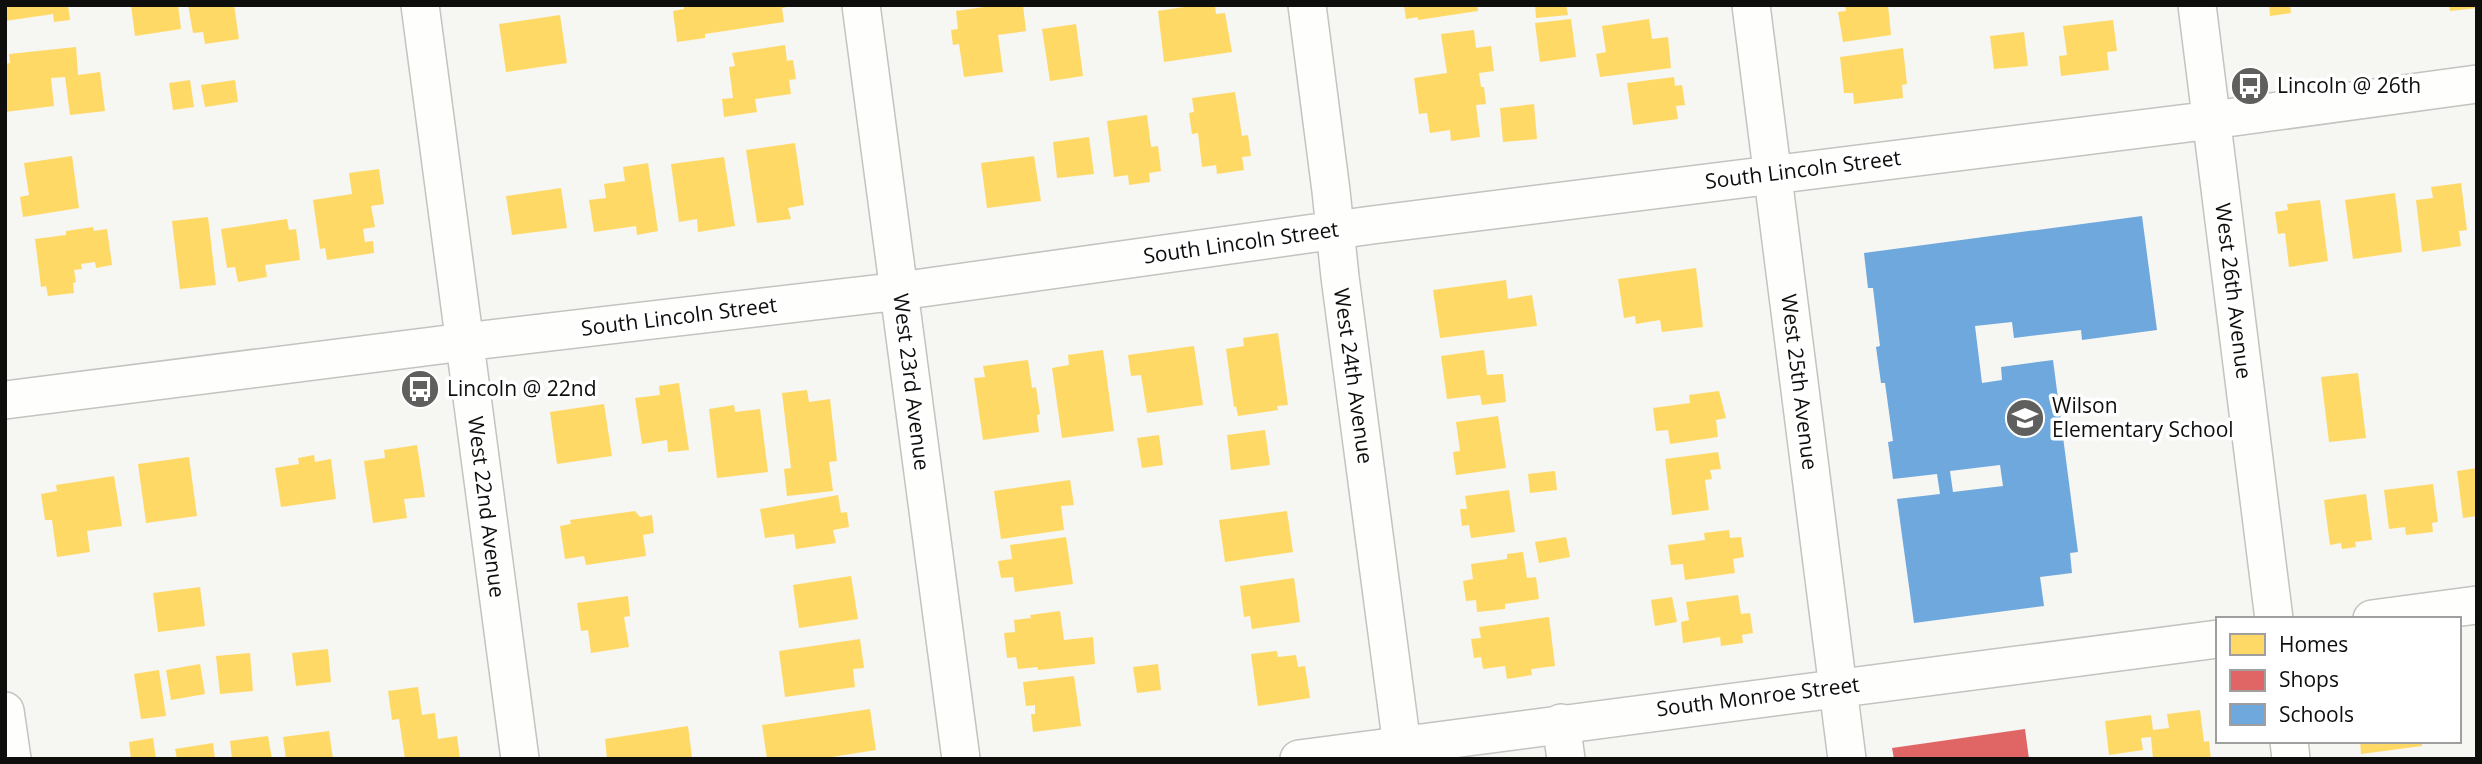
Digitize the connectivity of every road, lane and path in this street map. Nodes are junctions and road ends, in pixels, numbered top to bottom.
1 (420, 5) edge
2 (861, 5) edge
3 (1307, 5) edge
4 (1751, 5) edge
5 (2197, 5) edge
6 (2477, 84) edge
7 (2212, 120) junction
8 (1772, 174) junction
9 (1335, 230) junction
10 (900, 291) junction
11 (464, 342) junction
12 (5, 400) edge
13 (2477, 605) edge
14 (2274, 617) edge
15 (2387, 617) edge
16 (2216, 639) edge
17 (1838, 687) junction
18 (5, 711) edge
19 (1564, 741) edge
20 (1402, 746) junction
21 (12, 759) edge
22 (520, 759) edge
23 (961, 759) edge
24 (1299, 759) edge
25 (1847, 759) edge

1 - 11 street, West 22nd Avenue
2 - 10 street, West 23rd Avenue
3 - 9 street, West 24th Avenue
4 - 8 street, West 25th Avenue
5 - 7 street, West 26th Avenue
6 - 7 street, South Lincoln Street
7 - 8 street, South Lincoln Street
7 - 14 street, West 26th Avenue
8 - 9 street, South Lincoln Street
8 - 17 street, West 25th Avenue
9 - 10 street, South Lincoln Street
9 - 20 street, West 24th Avenue
10 - 11 street, South Lincoln Street
10 - 23 street, West 23rd Avenue
11 - 12 street, South Lincoln Street
11 - 22 street, West 22nd Avenue
13 - 15 street
16 - 17 street, South Monroe Street
17 - 19 street, South Monroe Street
17 - 25 street, West 25th Avenue
18 - 21 street
19 - 20 street, South Monroe Street
20 - 24 street, South Monroe Street

